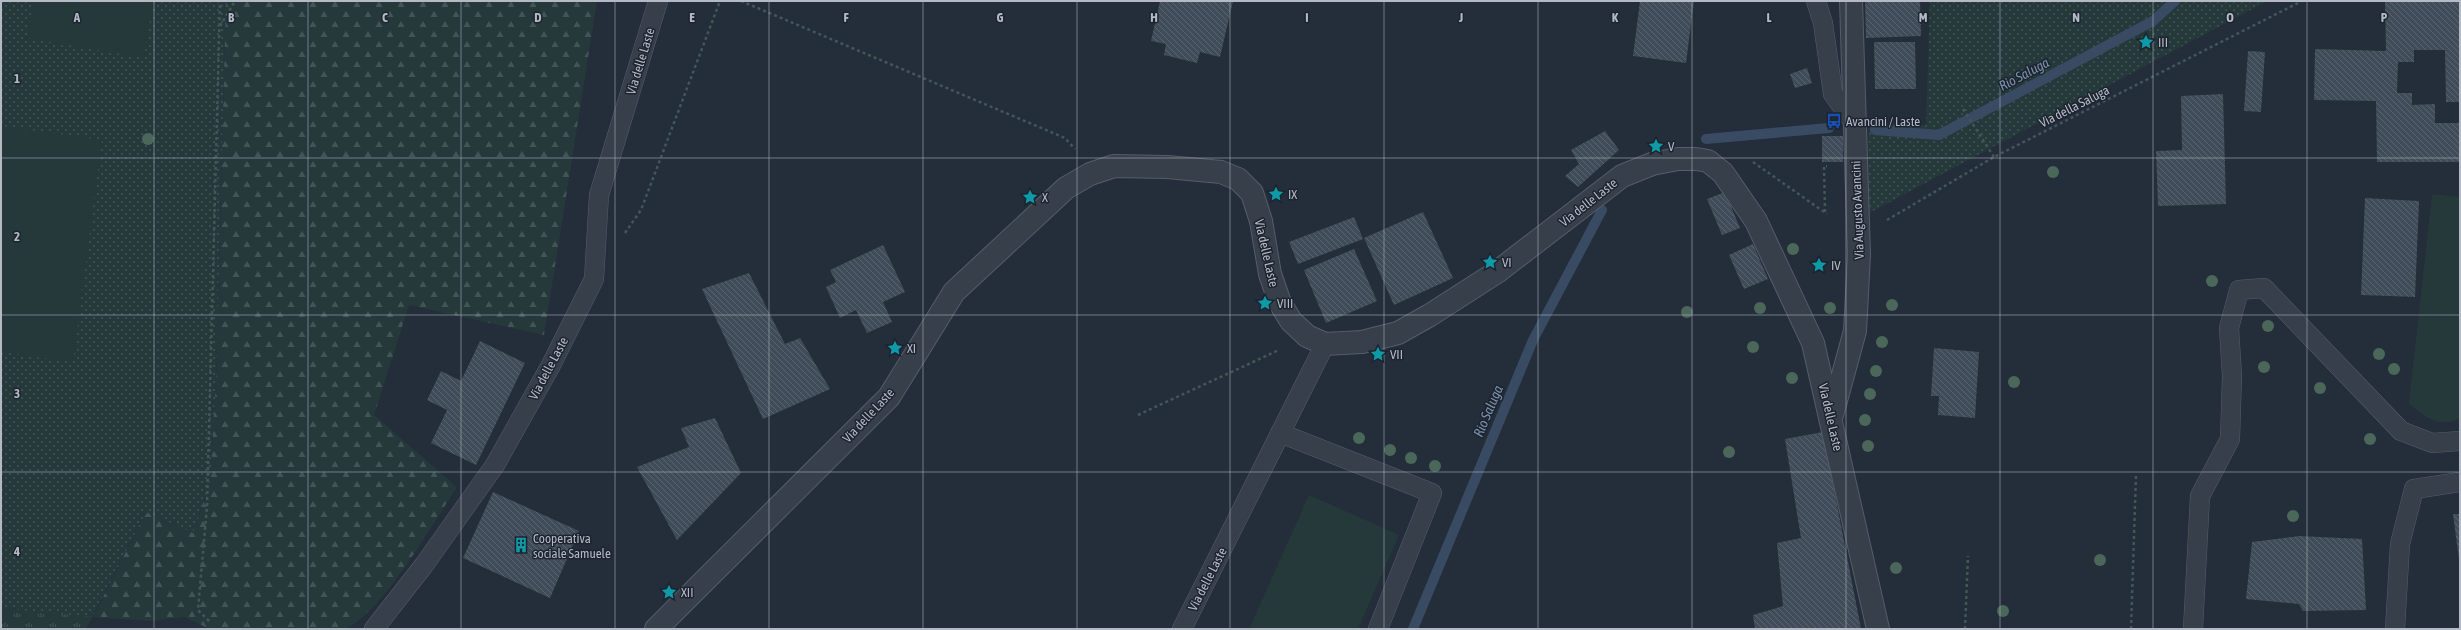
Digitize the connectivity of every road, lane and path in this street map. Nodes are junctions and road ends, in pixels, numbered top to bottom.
1 (220, 1) edge
2 (235, 1) edge
3 (658, 1) edge
4 (720, 1) edge
5 (741, 1) edge
6 (1816, 1) edge
7 (1851, 1) edge
8 (2302, 1) edge
9 (220, 27) junction
10 (1963, 109) dead end
11 (1854, 124) junction
12 (1746, 157) dead end
13 (1994, 157) junction
14 (1824, 166) dead end
15 (1090, 174) junction
16 (1825, 212) junction
17 (624, 235) dead end
18 (1859, 236) junction
19 (1325, 344) junction
20 (1268, 355) dead end
21 (1138, 416) dead end
22 (1831, 416) junction
23 (1283, 427) junction
24 (2460, 441) edge
25 (2136, 475) dead end
26 (2460, 482) edge
27 (1968, 556) dead end
28 (209, 621) dead end
29 (374, 629) edge
30 (656, 629) edge
31 (1182, 629) edge
32 (1378, 629) edge
33 (1878, 629) edge
34 (1964, 629) edge
35 (2130, 629) edge
36 (2193, 629) edge
37 (2395, 629) edge

1 - 9 path
2 - 9 path
3 - 29 lane, Via delle Laste
4 - 17 path
5 - 15 path
6 - 11 lane
7 - 11 street, Via Augusto Avancini
8 - 13 path, Via della Saluga
9 - 28 path
10 - 13 path
11 - 18 street, Via Augusto Avancini
12 - 16 path
13 - 18 path, Via della Saluga
14 - 16 path
15 - 19 street, Via delle Laste
15 - 30 street, Via delle Laste
16 - 18 path
18 - 22 street, Via Augusto Avancini
19 - 22 street, Via delle Laste
19 - 23 lane, Via delle Laste
20 - 21 path
22 - 33 street, Via delle Laste
23 - 31 lane, Via delle Laste
23 - 32 lane
24 - 36 lane
25 - 35 path
26 - 37 lane
27 - 34 path

